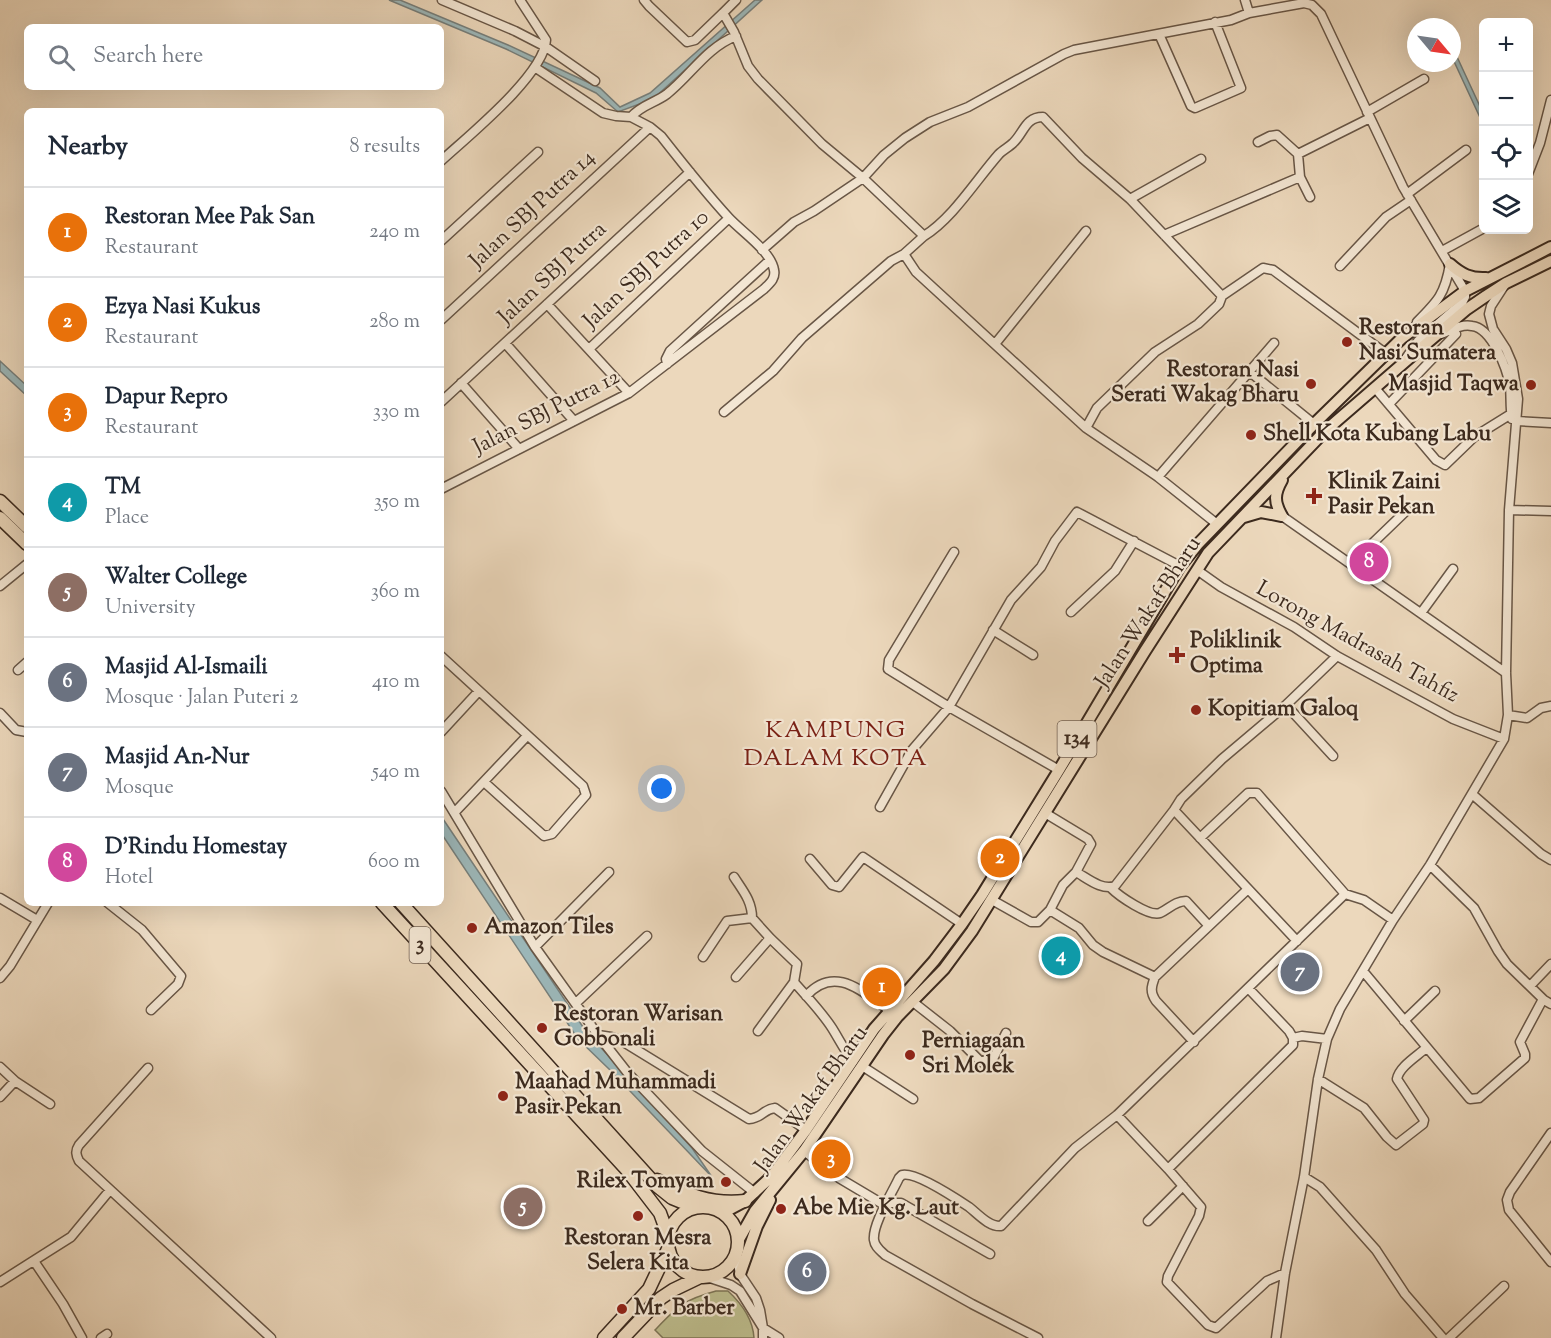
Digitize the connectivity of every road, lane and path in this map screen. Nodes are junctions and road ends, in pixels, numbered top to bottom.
1 (442, 0) edge
2 (520, 0) edge
3 (644, 0) edge
4 (736, 0) edge
5 (1245, 0) edge
6 (1249, 13) junction
7 (725, 16) junction
8 (1215, 22) junction
9 (735, 34) junction
10 (1159, 34) junction
11 (544, 52) junction
12 (536, 66) junction
13 (1424, 79) dead end
14 (595, 81) dead end
15 (1551, 100) edge
16 (1369, 115) junction
17 (631, 117) junction
18 (650, 127) junction
19 (1258, 142) dead end
20 (1466, 150) dead end
21 (538, 152) dead end
22 (1298, 154) junction
23 (444, 158) edge
24 (1201, 159) dead end
25 (1533, 161) edge
26 (690, 172) junction
27 (1300, 177) junction
28 (863, 178) junction
29 (1310, 197) dead end
30 (1409, 197) junction
31 (1130, 198) junction
32 (729, 218) junction
33 (1086, 231) dead end
34 (1479, 231) edge
35 (1164, 235) junction
36 (924, 236) junction
37 (444, 238) edge
38 (1551, 247) edge
39 (762, 250) junction
40 (1442, 251) junction
41 (904, 254) junction
42 (770, 260) junction
43 (1551, 261) edge
44 (1450, 264) junction
45 (1340, 266) dead end
46 (1489, 277) junction
47 (1506, 283) junction
48 (1465, 291) junction
49 (1222, 296) junction
50 (547, 304) junction
51 (444, 317) edge
52 (1456, 334) dead end
53 (1434, 337) junction
54 (1402, 338) junction
55 (505, 343) junction
56 (1274, 343) dead end
57 (994, 344) junction
58 (589, 349) junction
59 (1385, 353) junction
60 (667, 364) junction
61 (1402, 364) junction
62 (1250, 372) junction
63 (461, 383) junction
64 (1376, 388) junction
65 (630, 393) junction
66 (444, 399) edge
67 (1390, 403) junction
68 (724, 412) dead end
69 (1511, 414) junction
70 (574, 421) junction
71 (1517, 421) junction
72 (1551, 423) edge
73 (1314, 424) junction
74 (1086, 428) junction
75 (1514, 440) junction
76 (519, 449) junction
77 (1289, 467) junction
78 (1158, 477) junction
79 (444, 487) edge
80 (0, 501) edge
81 (1407, 510) dead end
82 (1509, 510) junction
83 (1551, 510) edge
84 (1282, 516) junction
85 (0, 518) edge
86 (1241, 518) junction
87 (24, 524) edge
88 (1217, 524) junction
89 (24, 541) edge
90 (1134, 541) junction
91 (954, 552) dead end
92 (1352, 564) junction
93 (24, 566) edge
94 (1180, 566) junction
95 (1453, 569) dead end
96 (1197, 570) junction
97 (0, 586) edge
98 (1071, 612) dead end
99 (1421, 613) junction
100 (993, 630) junction
101 (1033, 655) dead end
102 (1337, 656) junction
103 (444, 659) edge
104 (24, 665) edge
105 (18, 670) dead end
106 (1506, 673) junction
107 (478, 692) junction
108 (1286, 705) junction
109 (1551, 706) edge
110 (949, 707) junction
111 (0, 713) edge
112 (1508, 715) junction
113 (444, 729) edge
114 (24, 731) edge
115 (527, 736) junction
116 (1504, 739) junction
117 (1333, 756) dead end
118 (1059, 770) junction
119 (484, 782) junction
120 (1472, 794) junction
121 (444, 795) edge
122 (880, 807) dead end
123 (1174, 810) junction
124 (456, 812) junction
125 (1045, 813) junction
126 (1200, 838) junction
127 (810, 860) dead end
128 (1551, 860) edge
129 (1430, 865) junction
130 (609, 872) dead end
131 (1076, 872) junction
132 (734, 877) dead end
133 (1111, 888) junction
134 (1248, 889) junction
135 (1345, 894) junction
136 (0, 898) edge
137 (992, 900) junction
138 (46, 906) edge
139 (121, 906) edge
140 (385, 906) edge
141 (404, 906) edge
142 (1050, 910) junction
143 (752, 918) junction
144 (37, 920) junction
145 (1393, 920) junction
146 (962, 924) junction
147 (1209, 926) junction
148 (647, 936) dead end
149 (770, 938) junction
150 (1297, 941) junction
151 (535, 947) junction
152 (703, 957) dead end
153 (1551, 964) edge
154 (1363, 971) junction
155 (736, 977) dead end
156 (1155, 977) junction
157 (0, 978) edge
158 (794, 982) junction
159 (1530, 986) junction
160 (1248, 988) junction
161 (1435, 991) dead end
162 (806, 996) junction
163 (1543, 999) junction
164 (913, 1002) junction
165 (576, 1003) junction
166 (1551, 1004) edge
167 (151, 1010) dead end
168 (889, 1010) junction
169 (1404, 1021) junction
170 (758, 1031) dead end
171 (1006, 1033) dead end
172 (598, 1035) junction
173 (1293, 1038) junction
174 (1327, 1039) junction
175 (1194, 1042) junction
176 (1426, 1048) junction
177 (858, 1063) junction
178 (0, 1067) edge
179 (148, 1068) dead end
180 (1318, 1079) junction
181 (15, 1081) junction
182 (0, 1098) edge
183 (913, 1099) dead end
184 (50, 1104) dead end
185 (1117, 1115) junction
186 (807, 1130) junction
187 (1551, 1133) edge
188 (804, 1151) junction
189 (793, 1165) junction
190 (1168, 1169) junction
191 (648, 1175) junction
192 (1304, 1177) junction
193 (1183, 1186) junction
194 (110, 1190) junction
195 (750, 1197) junction
196 (886, 1204) junction
197 (694, 1207) junction
198 (719, 1210) junction
199 (1148, 1221) dead end
200 (668, 1235) junction
201 (737, 1247) junction
202 (668, 1249) junction
203 (990, 1254) dead end
204 (34, 1261) junction
205 (1551, 1262) edge
206 (740, 1274) junction
207 (1285, 1274) junction
208 (704, 1277) junction
209 (0, 1282) edge
210 (1504, 1286) dead end
211 (763, 1328) junction
212 (82, 1338) edge
213 (271, 1338) edge
214 (604, 1338) edge
215 (623, 1338) edge
216 (763, 1338) edge
217 (779, 1338) edge
218 (1038, 1338) edge
219 (1276, 1338) edge
220 (1443, 1338) edge
221 (1449, 1338) edge

1 - 11 street
2 - 11 street
3 - 7 street
4 - 7 street
5 - 6 street
6 - 8 street
6 - 16 street
7 - 9 street
8 - 10 street
8 - 10 street
9 - 17 street
9 - 28 street
10 - 28 street
11 - 12 street
11 - 14 street
12 - 17 street
12 - 23 street
13 - 16 street
15 - 25 street
16 - 22 street
16 - 30 street
17 - 18 street
18 - 26 street
18 - 51 street, Jalan SBJ Putra 14
19 - 22 street
20 - 30 street
21 - 37 street
22 - 27 street
24 - 31 street
26 - 32 street
26 - 50 street, Jalan SBJ Putra
27 - 29 street
27 - 35 street
28 - 36 street
28 - 39 street
30 - 40 street
30 - 45 street
31 - 35 street
31 - 36 street
32 - 39 street
32 - 58 street, Jalan SBJ Putra 10
33 - 57 street
34 - 40 street
35 - 49 street
36 - 41 street
38 - 46 main road, Jalan Wakaf Bharu
39 - 42 street
40 - 44 street
41 - 57 street
41 - 68 street
42 - 60 street, Jalan SBJ Putra 12
42 - 60 street, Jalan SBJ Putra 12
43 - 47 main road, Jalan Wakaf Bharu / 134
44 - 46 main road
44 - 48 street
44 - 54 street, Jalan Wakaf Bharu / 134
46 - 48 main road, Jalan Wakaf Bharu
47 - 53 main road, Jalan Wakaf Bharu / 134
47 - 71 street
48 - 54 main road, Jalan Wakaf Bharu / 134
48 - 61 street
49 - 59 street
49 - 74 street
50 - 55 street, Jalan SBJ Putra
50 - 58 street
52 - 67 street
53 - 61 main road, Jalan Wakaf Bharu / 134
53 - 69 street
54 - 59 main road, Jalan Wakaf Bharu / 134
55 - 63 street, Jalan SBJ Putra
55 - 70 street
56 - 62 street
57 - 74 street
58 - 65 street
59 - 73 main road, Jalan Wakaf Bharu / 134
60 - 65 street, Jalan SBJ Putra 12
61 - 64 main road, Jalan Wakaf Bharu / 134
62 - 73 street
62 - 78 street
63 - 66 street, Jalan SBJ Putra
63 - 76 street
64 - 67 street
64 - 77 main road, Jalan Wakaf Bharu / 134
65 - 70 street, Jalan SBJ Putra 12
67 - 69 street
69 - 75 street
70 - 76 street, Jalan SBJ Putra 12
71 - 72 street
71 - 75 street
73 - 88 main road, Jalan Wakaf Bharu / 134
74 - 78 street
75 - 82 street
76 - 79 street, Jalan SBJ Putra 12
77 - 84 main road
77 - 86 main road, Jalan Wakaf Bharu / 134
78 - 88 street
80 - 87 highway
81 - 92 street
82 - 83 street
82 - 106 street
84 - 86 main road
84 - 92 street
85 - 89 highway
86 - 96 main road, Jalan Wakaf Bharu / 134
88 - 94 main road, Jalan Wakaf Bharu / 134
90 - 94 street
90 - 98 street
90 - 100 street
91 - 110 street
92 - 99 street
93 - 97 street
94 - 118 main road, Jalan Wakaf Bharu / 134
95 - 99 street
96 - 102 street, Lorong Madrasah Tahfiz
96 - 125 main road, Jalan Wakaf Bharu / 134
99 - 106 street
100 - 101 street
100 - 110 street
102 - 108 street
102 - 116 street, Lorong Madrasah Tahfiz
103 - 107 street
104 - 105 street
106 - 112 street
107 - 113 street
107 - 115 street
108 - 117 street
108 - 123 street
109 - 112 street
110 - 118 street
110 - 122 street
111 - 114 street
112 - 116 street
115 - 119 street
115 - 119 street
116 - 120 street
118 - 146 main road, Jalan Wakaf Bharu / 134
119 - 124 street
120 - 128 street
120 - 129 street
121 - 124 street
123 - 126 street
123 - 133 street
124 - 151 street
125 - 131 street
125 - 137 main road, Jalan Wakaf Bharu / 134
126 - 134 street
126 - 135 street
127 - 146 street
129 - 145 street
129 - 159 street
130 - 151 street
131 - 133 street
131 - 142 street
132 - 143 street
133 - 147 street
134 - 147 street
134 - 150 street
135 - 145 street
135 - 150 street
136 - 144 street
137 - 142 street
137 - 164 main road, Jalan Wakaf Bharu / 134
138 - 144 street
139 - 167 street
140 - 200 highway, 3
141 - 191 highway, 3
142 - 156 street
143 - 149 street
143 - 152 street
144 - 157 street
145 - 154 street
146 - 168 main road, Jalan Wakaf Bharu / 134
147 - 156 street
148 - 165 street
149 - 155 street
149 - 158 street
150 - 160 street
151 - 165 street
153 - 159 street
154 - 169 street
154 - 174 street
156 - 175 street
158 - 162 street
158 - 170 street
159 - 163 street
160 - 173 street
160 - 175 street
161 - 169 street
162 - 168 street
162 - 177 street
163 - 166 street
163 - 176 street
164 - 171 street
164 - 177 main road, Jalan Wakaf Bharu / 134
165 - 172 street
168 - 177 main road, Jalan Wakaf Bharu / 134
169 - 176 street
172 - 186 street
172 - 195 street
173 - 174 street
173 - 190 street
174 - 180 street
175 - 185 street
176 - 180 street
177 - 183 street
177 - 186 main road, Jalan Wakaf Bharu / 134
177 - 188 main road, Jalan Wakaf Bharu / 134
178 - 181 street
179 - 194 street
180 - 192 street
181 - 182 street
181 - 184 street
185 - 190 street
185 - 196 street
186 - 195 main road, Jalan Wakaf Bharu / 134
187 - 205 street
188 - 189 main road, Jalan Wakaf Bharu / 134
188 - 196 street
189 - 201 main road, Jalan Wakaf Bharu / 134
189 - 206 main road
190 - 193 street
191 - 195 highway
191 - 197 highway, 3
192 - 207 street
192 - 220 street
193 - 199 street
193 - 207 street
194 - 204 street
194 - 213 street
195 - 198 main road, Jalan Wakaf Bharu / 134
196 - 203 street
196 - 218 street
197 - 198 highway
197 - 200 highway
198 - 201 highway
200 - 202 highway
201 - 206 street
201 - 208 highway
202 - 208 highway
202 - 214 highway
204 - 209 street
204 - 212 street
206 - 211 street
207 - 219 street
208 - 211 street
208 - 215 highway
210 - 221 street
211 - 216 street
211 - 217 street

